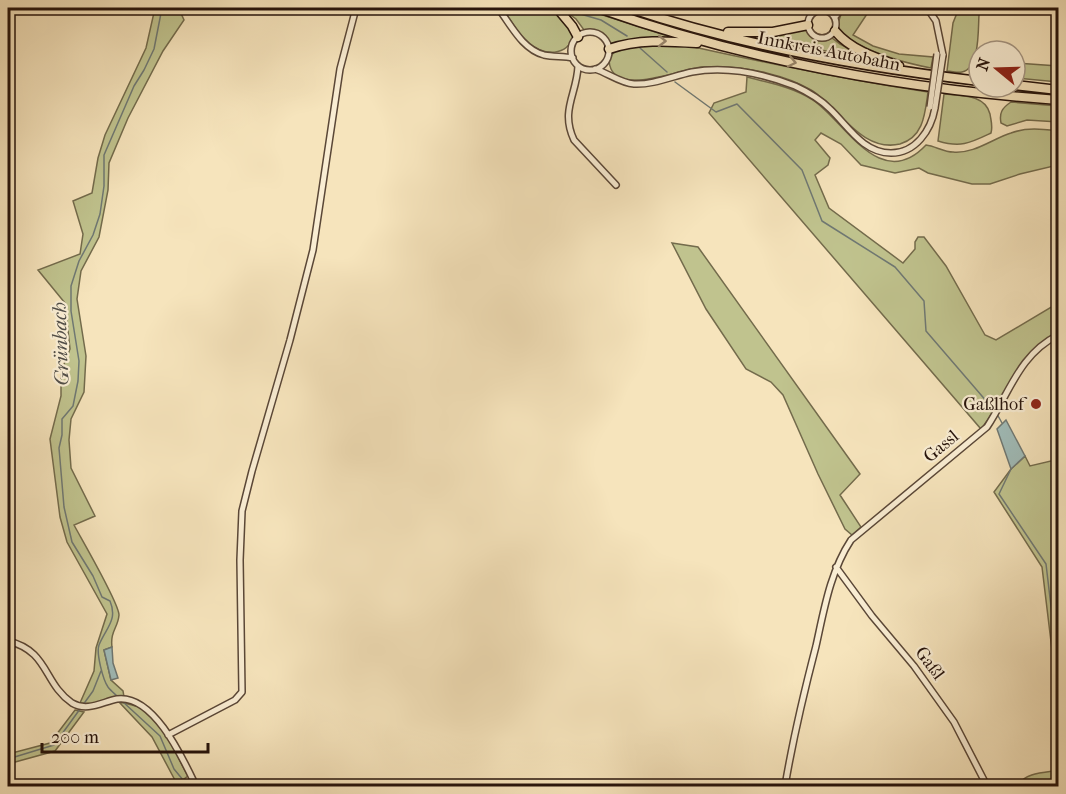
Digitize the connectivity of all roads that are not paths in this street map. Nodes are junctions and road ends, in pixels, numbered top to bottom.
1 (356, 8) edge
2 (498, 8) edge
3 (556, 8) edge
4 (598, 8) edge
5 (629, 8) edge
6 (810, 8) edge
7 (837, 8) edge
8 (842, 8) edge
9 (927, 8) edge
10 (824, 9) edge
11 (811, 15) junction
12 (835, 17) junction
13 (808, 25) junction
14 (835, 31) junction
15 (711, 32) junction
16 (578, 37) junction
17 (715, 44) junction
18 (572, 47) junction
19 (609, 49) junction
20 (559, 55) junction
21 (573, 58) junction
22 (605, 62) junction
23 (578, 66) junction
24 (592, 70) junction
25 (916, 73) junction
26 (611, 75) junction
27 (967, 79) edge
28 (578, 81) junction
29 (1027, 86) edge
30 (1059, 90) edge
31 (1059, 100) edge
32 (616, 185) dead end
33 (1059, 335) edge
34 (836, 567) junction
35 (8, 641) edge
36 (15, 643) junction
37 (8, 649) edge
38 (168, 735) junction
39 (196, 786) edge
40 (785, 786) edge
41 (987, 786) edge

1 - 38 street
2 - 20 street
3 - 16 highway
4 - 17 highway, Innkreis Autobahn
5 - 15 highway, Innkreis Autobahn
6 - 11 street
7 - 10 street
8 - 12 street
9 - 26 street, bridge
10 - 11 street
10 - 12 street
11 - 13 street
12 - 14 street
13 - 14 street
13 - 15 highway
14 - 25 highway
15 - 25 highway, Innkreis Autobahn
16 - 18 street
16 - 19 street
19 -> 17 highway
17 -> 31 highway, Innkreis Autobahn
18 - 20 street
18 - 21 street
19 - 22 street
20 - 21 street
21 - 23 street
22 - 24 street
22 - 26 street
23 - 24 street
23 - 28 street
24 - 26 street
24 - 28 street
25 - 27 highway, Innkreis Autobahn
28 - 32 street
29 - 30 highway
33 - 34 street, Gassl
34 - 40 street
34 - 41 street, Gaßl
35 - 36 street
36 - 37 street
36 - 38 street
38 - 39 street

